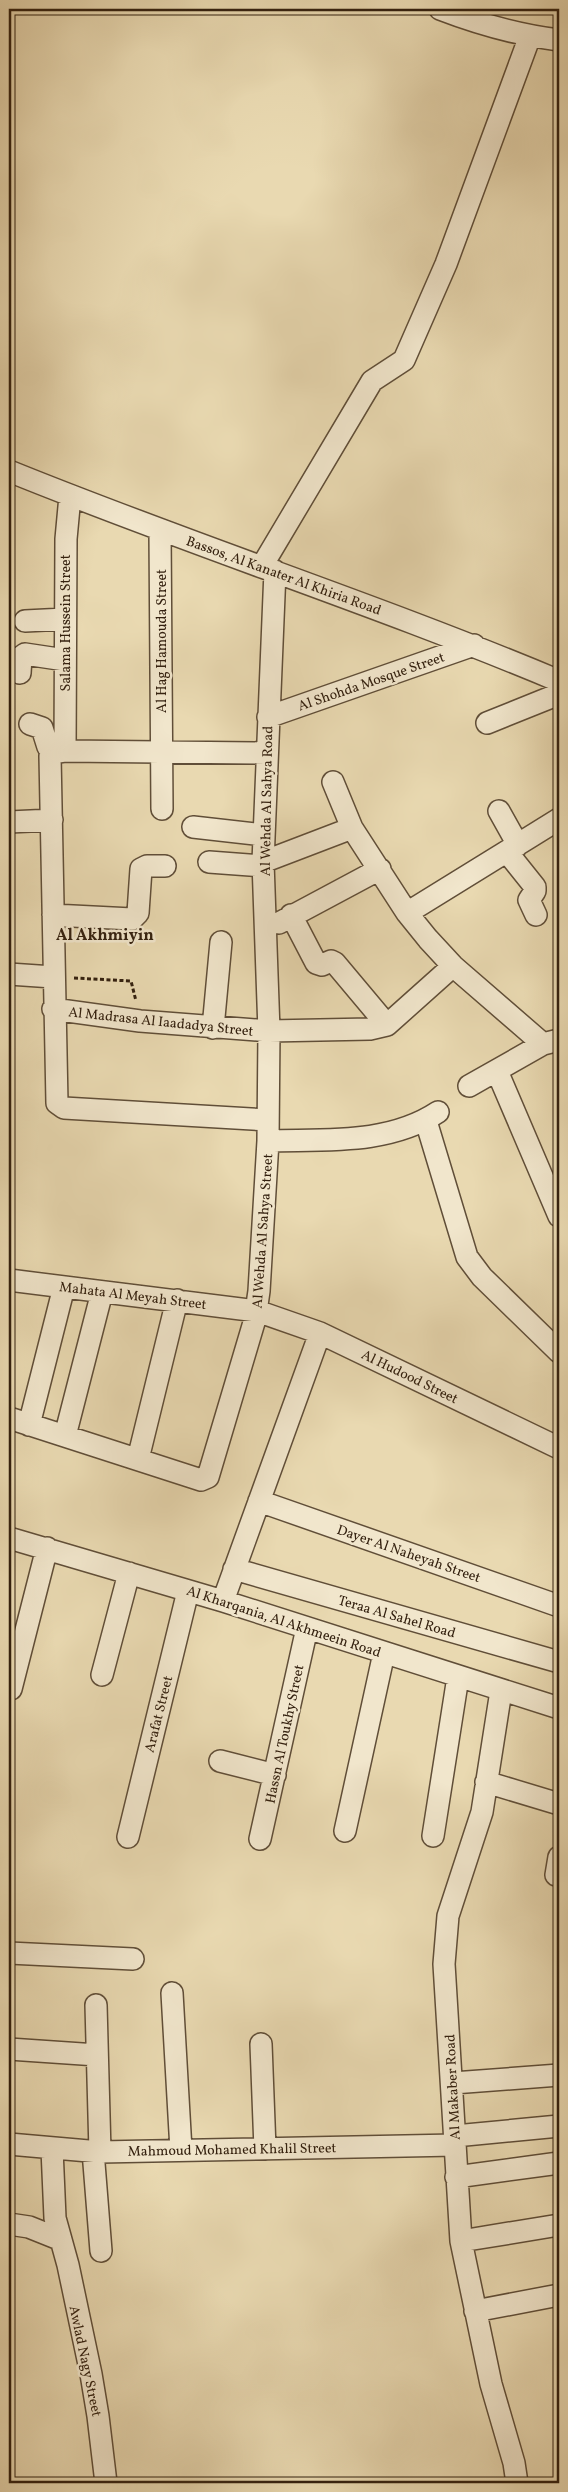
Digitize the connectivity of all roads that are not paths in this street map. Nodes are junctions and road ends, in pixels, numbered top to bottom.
1 (440, 9) edge
2 (530, 36) junction
3 (559, 40) edge
4 (9, 471) edge
5 (70, 496) junction
6 (160, 531) junction
7 (269, 568) junction
8 (65, 619) junction
9 (25, 621) dead end
10 (474, 645) junction
11 (65, 660) junction
12 (20, 673) dead end
13 (559, 681) edge
14 (559, 694) edge
15 (268, 717) junction
16 (487, 723) dead end
17 (30, 724) dead end
18 (57, 752) junction
19 (162, 752) junction
20 (267, 753) junction
21 (332, 782) dead end
22 (162, 809) dead end
23 (498, 811) dead end
24 (559, 819) edge
25 (52, 820) junction
26 (9, 822) edge
27 (193, 827) dead end
28 (352, 828) junction
29 (264, 835) junction
30 (512, 848) junction
31 (209, 862) dead end
32 (263, 864) junction
33 (165, 866) dead end
34 (380, 869) junction
35 (408, 913) junction
36 (53, 915) junction
37 (291, 915) junction
38 (536, 915) dead end
39 (266, 931) junction
40 (221, 942) dead end
41 (453, 966) junction
42 (9, 974) edge
43 (53, 977) junction
44 (53, 1009) junction
45 (387, 1025) junction
46 (213, 1028) junction
47 (269, 1031) junction
48 (551, 1042) edge
49 (496, 1071) junction
50 (469, 1086) dead end
51 (268, 1130) junction
52 (559, 1216) edge
53 (9, 1280) edge
54 (64, 1287) junction
55 (102, 1292) junction
56 (177, 1300) junction
57 (257, 1311) junction
58 (320, 1333) junction
59 (559, 1352) edge
60 (19, 1421) edge
61 (65, 1436) junction
62 (559, 1448) edge
63 (138, 1459) junction
64 (259, 1501) junction
65 (9, 1538) edge
66 (47, 1548) junction
67 (234, 1569) junction
68 (129, 1573) junction
69 (188, 1591) junction
70 (222, 1601) junction
71 (559, 1605) edge
72 (307, 1628) junction
73 (384, 1653) junction
74 (559, 1662) edge
75 (102, 1675) dead end
76 (458, 1677) junction
77 (11, 1689) dead end
78 (501, 1691) junction
79 (559, 1708) edge
80 (220, 1761) dead end
81 (274, 1775) junction
82 (486, 1782) junction
83 (559, 1804) edge
84 (346, 1831) dead end
85 (128, 1836) dead end
86 (433, 1836) dead end
87 (260, 1840) dead end
88 (9, 1953) edge
89 (133, 1959) dead end
90 (172, 1992) dead end
91 (96, 2005) dead end
92 (261, 2044) dead end
93 (9, 2049) edge
94 (97, 2055) junction
95 (559, 2075) edge
96 (453, 2083) junction
97 (559, 2126) edge
98 (455, 2141) junction
99 (9, 2144) edge
100 (265, 2148) junction
101 (52, 2149) junction
102 (181, 2150) junction
103 (97, 2151) junction
104 (559, 2163) edge
105 (456, 2177) junction
106 (9, 2224) edge
107 (559, 2225) edge
108 (59, 2240) junction
109 (461, 2241) junction
110 (101, 2251) dead end
111 (559, 2295) edge
112 (475, 2311) junction
113 (106, 2483) edge
114 (516, 2483) edge

1 - 2 street
2 - 3 street
2 - 7 street
4 - 5 street, Bassos, Al Kanater Al Khiria Road
5 - 6 street, Bassos, Al Kanater Al Khiria Road
5 - 8 street, Salama Hussein Street
6 - 7 street, Bassos, Al Kanater Al Khiria Road
6 - 19 street, Al Hag Hamouda Street
7 - 10 street, Bassos, Al Kanater Al Khiria Road
7 - 15 street, Al Wehda Al Sahya Road
8 - 9 street
8 - 11 street, Salama Hussein Street
10 - 13 street, Bassos, Al Kanater Al Khiria Road
10 - 15 street, Al Shohda Mosque Street
11 - 12 street
11 - 18 street, Salama Hussein Street
14 - 16 street
15 - 20 street, Al Wehda Al Sahya Road
17 - 18 street
18 - 19 street
18 - 25 street, Salama Hussein Street
19 - 20 street
19 - 22 street, Al Hag Hamouda Street
20 - 29 street, Al Wehda Al Sahya Road
21 - 28 street
23 - 30 street
24 - 30 street
25 - 26 street
25 - 36 street, Salama Hussein Street
27 - 29 street
28 - 32 street
28 - 34 street
29 - 32 street, Al Wehda Al Sahya Road
30 - 35 street
30 - 38 street
31 - 32 street
32 - 39 street, Al Wehda Al Sahya Road
33 - 36 street
34 - 35 street
34 - 37 street
35 - 41 street
36 - 43 street, Salama Hussein Street
37 - 39 street
37 - 45 street
39 - 47 street, Al Wehda Al Sahya Road
40 - 46 street
41 - 45 street
41 - 48 street
42 - 43 street
43 - 44 street, Salama Hussein Street
44 - 46 street, Al Madrasa Al Iaadadya Street
44 - 51 street, Salama Hussein Street
45 - 47 street, Al Madrasa Al Iaadadya Street
46 - 47 street, Al Madrasa Al Iaadadya Street
47 - 51 street, Al Wehda Al Sahya Street
48 - 49 street
49 - 50 street
49 - 52 street
51 - 57 street, Al Wehda Al Sahya Street
51 - 59 street
53 - 54 street, Mahata Al Meyah Street
54 - 55 street, Mahata Al Meyah Street
54 - 60 street
55 - 56 street, Mahata Al Meyah Street
55 - 61 street
56 - 57 street, Mahata Al Meyah Street
56 - 63 street
57 - 58 street, Al Hudood Street
57 - 63 street, Al Wehda Al Sahya Street
58 - 62 street, Al Hudood Street
58 - 64 street
60 - 61 street
61 - 63 street
64 - 67 street
64 - 71 street, Dayer Al Naheyah Street
65 - 66 street, Al Kharqania, Al Akhmeein Road
66 - 68 street, Al Kharqania, Al Akhmeein Road
66 - 77 street
67 - 70 street
67 - 74 street, Teraa Al Sahel Road
68 - 69 street, Al Kharqania, Al Akhmeein Road
68 - 75 street
69 - 70 street, Al Kharqania, Al Akhmeein Road
69 - 85 street, Arafat Street
70 - 72 street, Al Kharqania, Al Akhmeein Road
72 - 73 street, Al Kharqania, Al Akhmeein Road
72 - 81 street, Hassn Al Toukhy Street
73 - 76 street, Al Kharqania, Al Akhmeein Road
73 - 84 street
76 - 78 street, Al Kharqania, Al Akhmeein Road
76 - 86 street
78 - 79 street, Al Kharqania, Al Akhmeein Road
78 - 82 street, Al Makaber Road
80 - 81 street
81 - 87 street, Hassn Al Toukhy Street
82 - 83 street
82 - 96 street, Al Makaber Road
88 - 89 street
90 - 102 street
91 - 94 street
92 - 100 street
93 - 94 street
94 - 103 street
95 - 96 street
96 - 98 street, Al Makaber Road
97 - 98 street, Mahmoud Mohamed Khalil Street
98 - 100 street, Mahmoud Mohamed Khalil Street
98 - 105 street, Al Makaber Road
99 - 101 street, Mahmoud Mohamed Khalil Street
100 - 102 street, Mahmoud Mohamed Khalil Street
101 - 103 street, Mahmoud Mohamed Khalil Street
101 - 108 street, Awlad Nagy Street
102 - 103 street, Mahmoud Mohamed Khalil Street
103 - 110 street
104 - 105 street
105 - 109 street, Al Makaber Road
106 - 108 street
107 - 109 street
108 - 113 street, Awlad Nagy Street
109 - 112 street, Al Makaber Road
111 - 112 street
112 - 114 street, Al Makaber Road

